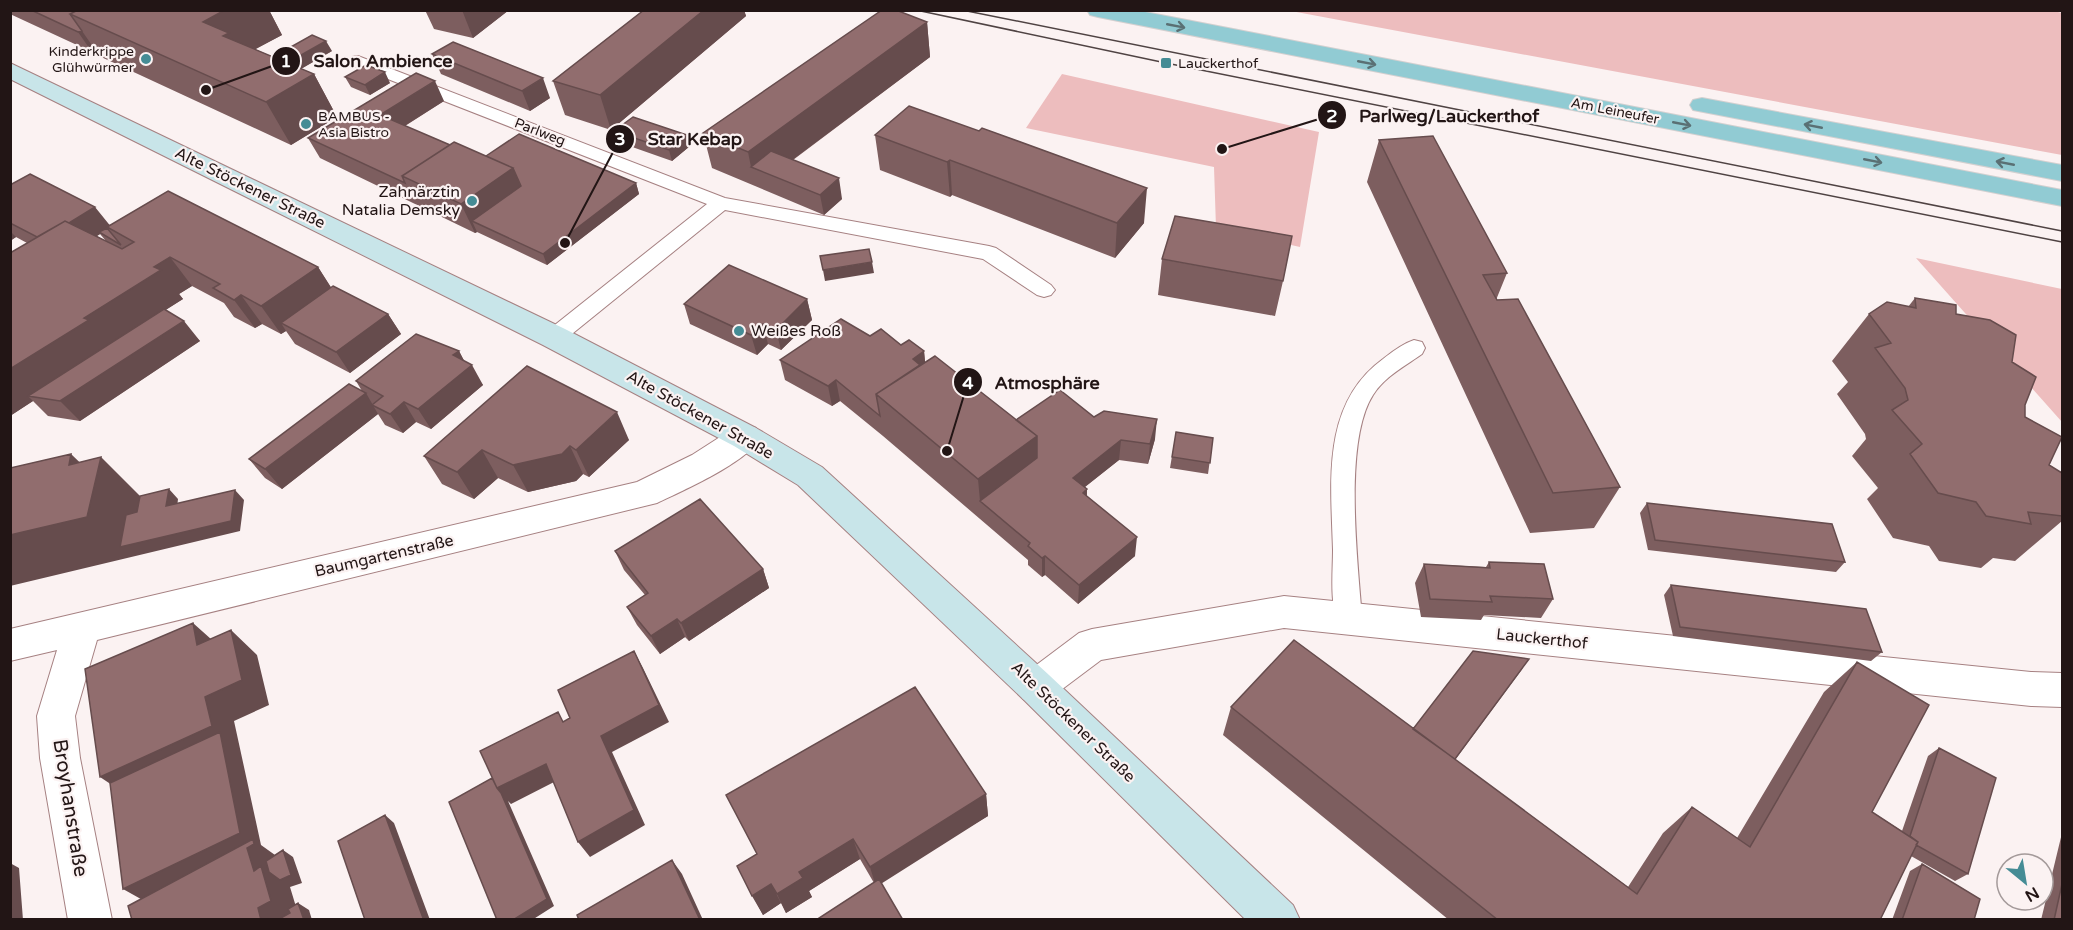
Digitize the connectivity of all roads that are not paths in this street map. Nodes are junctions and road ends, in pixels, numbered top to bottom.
1 (1098, 10) edge
2 (1200, 10) edge
3 (358, 61) dead end
4 (10, 70) edge
5 (2062, 174) edge
6 (2062, 198) edge
7 (721, 203) junction
8 (1044, 290) dead end
9 (554, 337) junction
10 (1414, 348) dead end
11 (745, 437) junction
12 (1349, 619) junction
13 (82, 627) junction
14 (10, 645) edge
15 (1036, 687) junction
16 (2062, 690) edge
17 (90, 920) edge
18 (1278, 920) edge

1 -> 6 main road, Am Leineufer
5 -> 2 main road, Am Leineufer
3 - 7 lane, Parlweg
4 - 9 street, Alte Stöckener Straße
7 - 8 lane, Parlweg
7 - 9 lane
9 - 11 street, Alte Stöckener Straße
10 - 12 lane
11 - 13 street, Baumgartenstraße
11 - 15 street, Alte Stöckener Straße
12 - 15 street, Lauckerthof
12 - 16 street, Lauckerthof
13 - 14 street, Baumgartenstraße
13 - 17 street, Broyhanstraße
15 - 18 street, Alte Stöckener Straße

